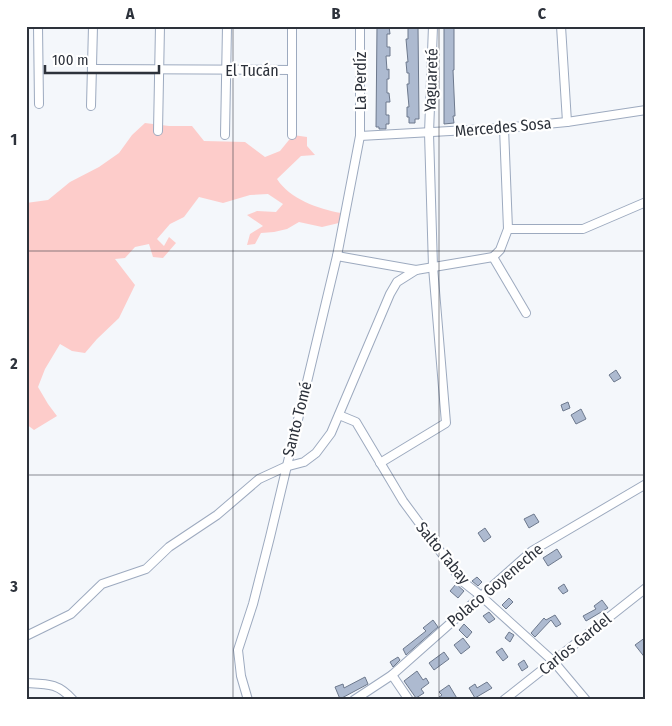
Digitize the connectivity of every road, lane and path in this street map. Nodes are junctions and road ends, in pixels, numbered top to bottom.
1 (38, 26) edge
2 (92, 26) edge
3 (160, 26) edge
4 (227, 26) edge
5 (292, 26) edge
6 (360, 26) edge
7 (433, 26) edge
8 (561, 26) edge
9 (92, 69) junction
10 (159, 69) junction
11 (226, 70) junction
12 (292, 70) junction
13 (39, 104) dead end
14 (92, 106) dead end
15 (646, 110) edge
16 (568, 122) junction
17 (504, 128) junction
18 (158, 131) dead end
19 (429, 133) junction
20 (225, 135) dead end
21 (292, 135) dead end
22 (360, 136) junction
23 (646, 202) edge
24 (508, 230) junction
25 (337, 256) junction
26 (493, 257) junction
27 (433, 267) junction
28 (416, 270) junction
29 (526, 313) dead end
30 (339, 415) junction
31 (380, 463) junction
32 (286, 467) junction
33 (646, 484) edge
34 (646, 588) edge
35 (481, 596) junction
36 (26, 636) edge
37 (554, 662) junction
38 (392, 675) junction
39 (26, 683) edge
40 (73, 700) edge
41 (248, 700) edge
42 (354, 700) edge
43 (409, 700) edge
44 (504, 700) edge
45 (586, 700) edge

1 - 13 street
2 - 9 street
3 - 10 street
4 - 11 street
5 - 12 street
6 - 22 street, La Perdíz
7 - 19 street, Yaguareté
8 - 16 street
9 - 10 street, El Tucán
9 - 14 street
10 - 11 street, El Tucán
10 - 18 street
11 - 12 street, El Tucán
11 - 20 street
12 - 21 street
15 - 16 street, Mercedes Sosa
16 - 17 street, Mercedes Sosa
17 - 19 street, Mercedes Sosa
17 - 24 street
19 - 22 street, Mercedes Sosa
19 - 27 street, Yaguareté
22 - 25 street, Santo Tomé
23 - 24 street
24 - 26 street
25 - 28 street
25 - 32 street, Santo Tomé
26 - 27 street
26 - 29 street
27 - 28 street
27 - 31 street, Yaguareté
28 - 30 street
30 - 31 street, Salto Tabay
30 - 32 street
31 - 35 street, Salto Tabay
32 - 36 street
32 - 41 street, Santo Tomé
33 - 35 street, Polaco Goyeneche
34 - 37 street, Carlos Gardel
35 - 37 street, Salto Tabay
35 - 38 street, Polaco Goyeneche
37 - 44 street, Carlos Gardel
37 - 45 street, Salto Tabay
38 - 42 street, Polaco Goyeneche
38 - 43 street
39 - 40 street

